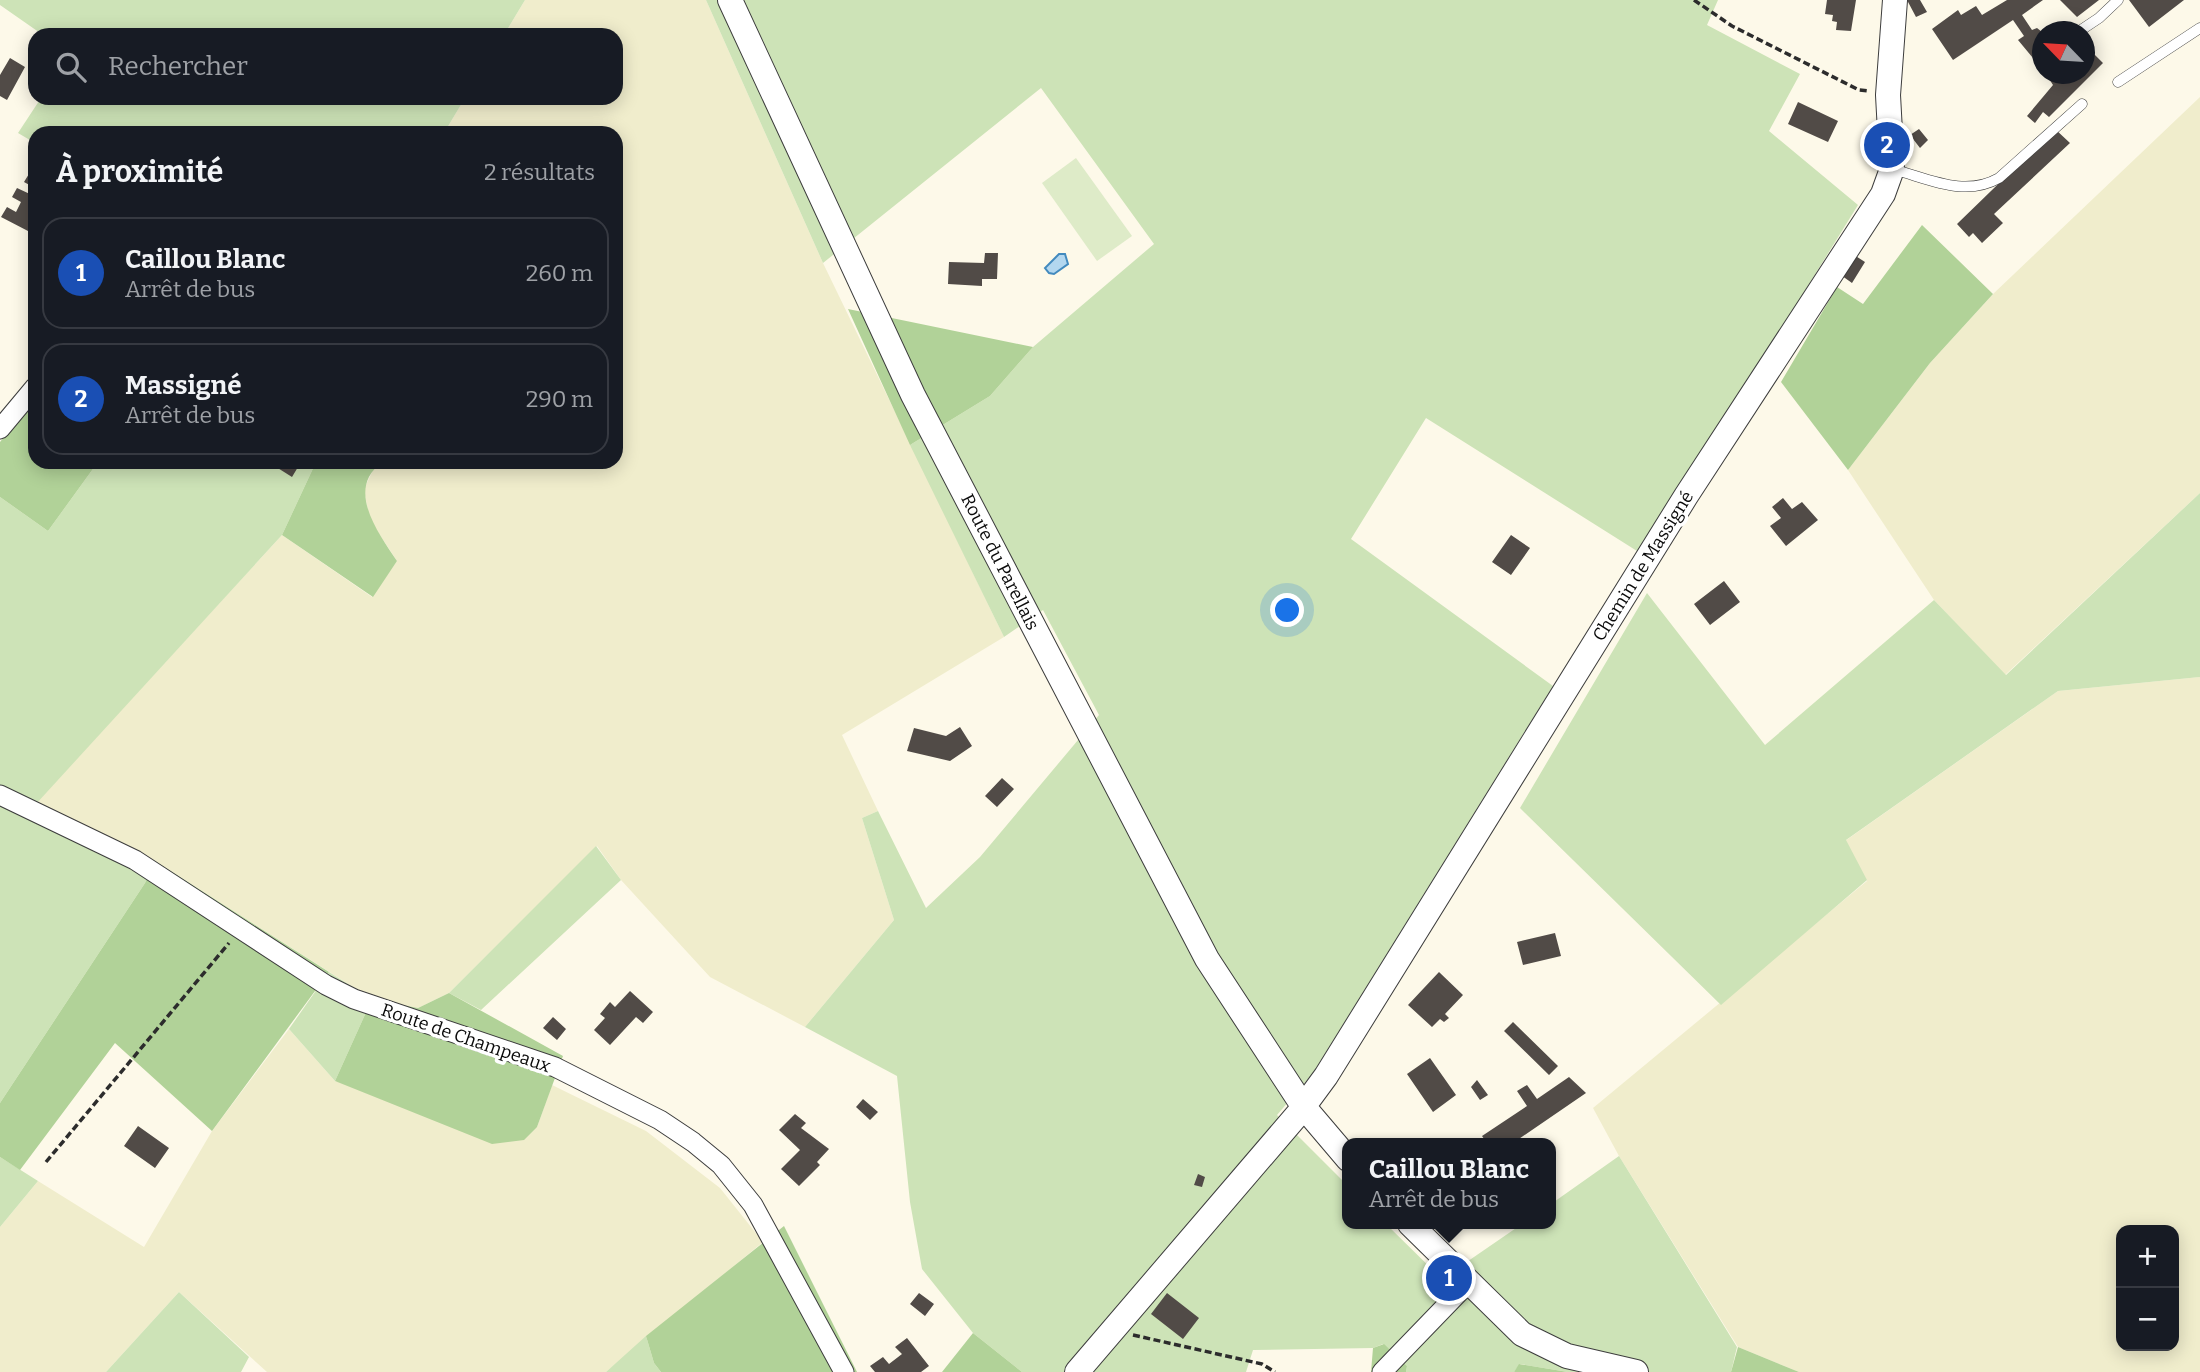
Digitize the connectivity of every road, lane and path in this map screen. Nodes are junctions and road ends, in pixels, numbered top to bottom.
1 (730, 0) edge
2 (1694, 0) edge
3 (1895, 0) edge
4 (2118, 0) edge
5 (2095, 21) edge
6 (2200, 28) edge
7 (2118, 82) dead end
8 (1888, 95) junction
9 (2082, 104) dead end
10 (1892, 169) junction
11 (28, 395) edge
12 (0, 429) edge
13 (0, 795) edge
14 (242, 929) junction
15 (1303, 1105) junction
16 (1342, 1152) edge
17 (46, 1162) dead end
18 (1415, 1229) edge
19 (1468, 1283) junction
20 (1117, 1327) junction
21 (844, 1372) edge
22 (1077, 1372) edge
23 (1275, 1372) edge
24 (1382, 1372) edge
25 (1636, 1372) edge

1 - 15 street, Route du Parellais
2 - 8 path
3 - 8 street, Chemin de Massigné
4 - 5 lane
6 - 7 lane
8 - 10 street, Chemin de Massigné
9 - 10 lane
10 - 15 street, Chemin de Massigné
11 - 12 street
13 - 14 street, Route de Champeaux
14 - 17 path
14 - 21 street, Route de Champeaux
15 - 16 street, Route du Parellais
15 - 20 street, Chemin de Massigné
18 - 19 street
19 - 24 street
19 - 25 street
20 - 22 street, Chemin de Massigné
20 - 23 path

